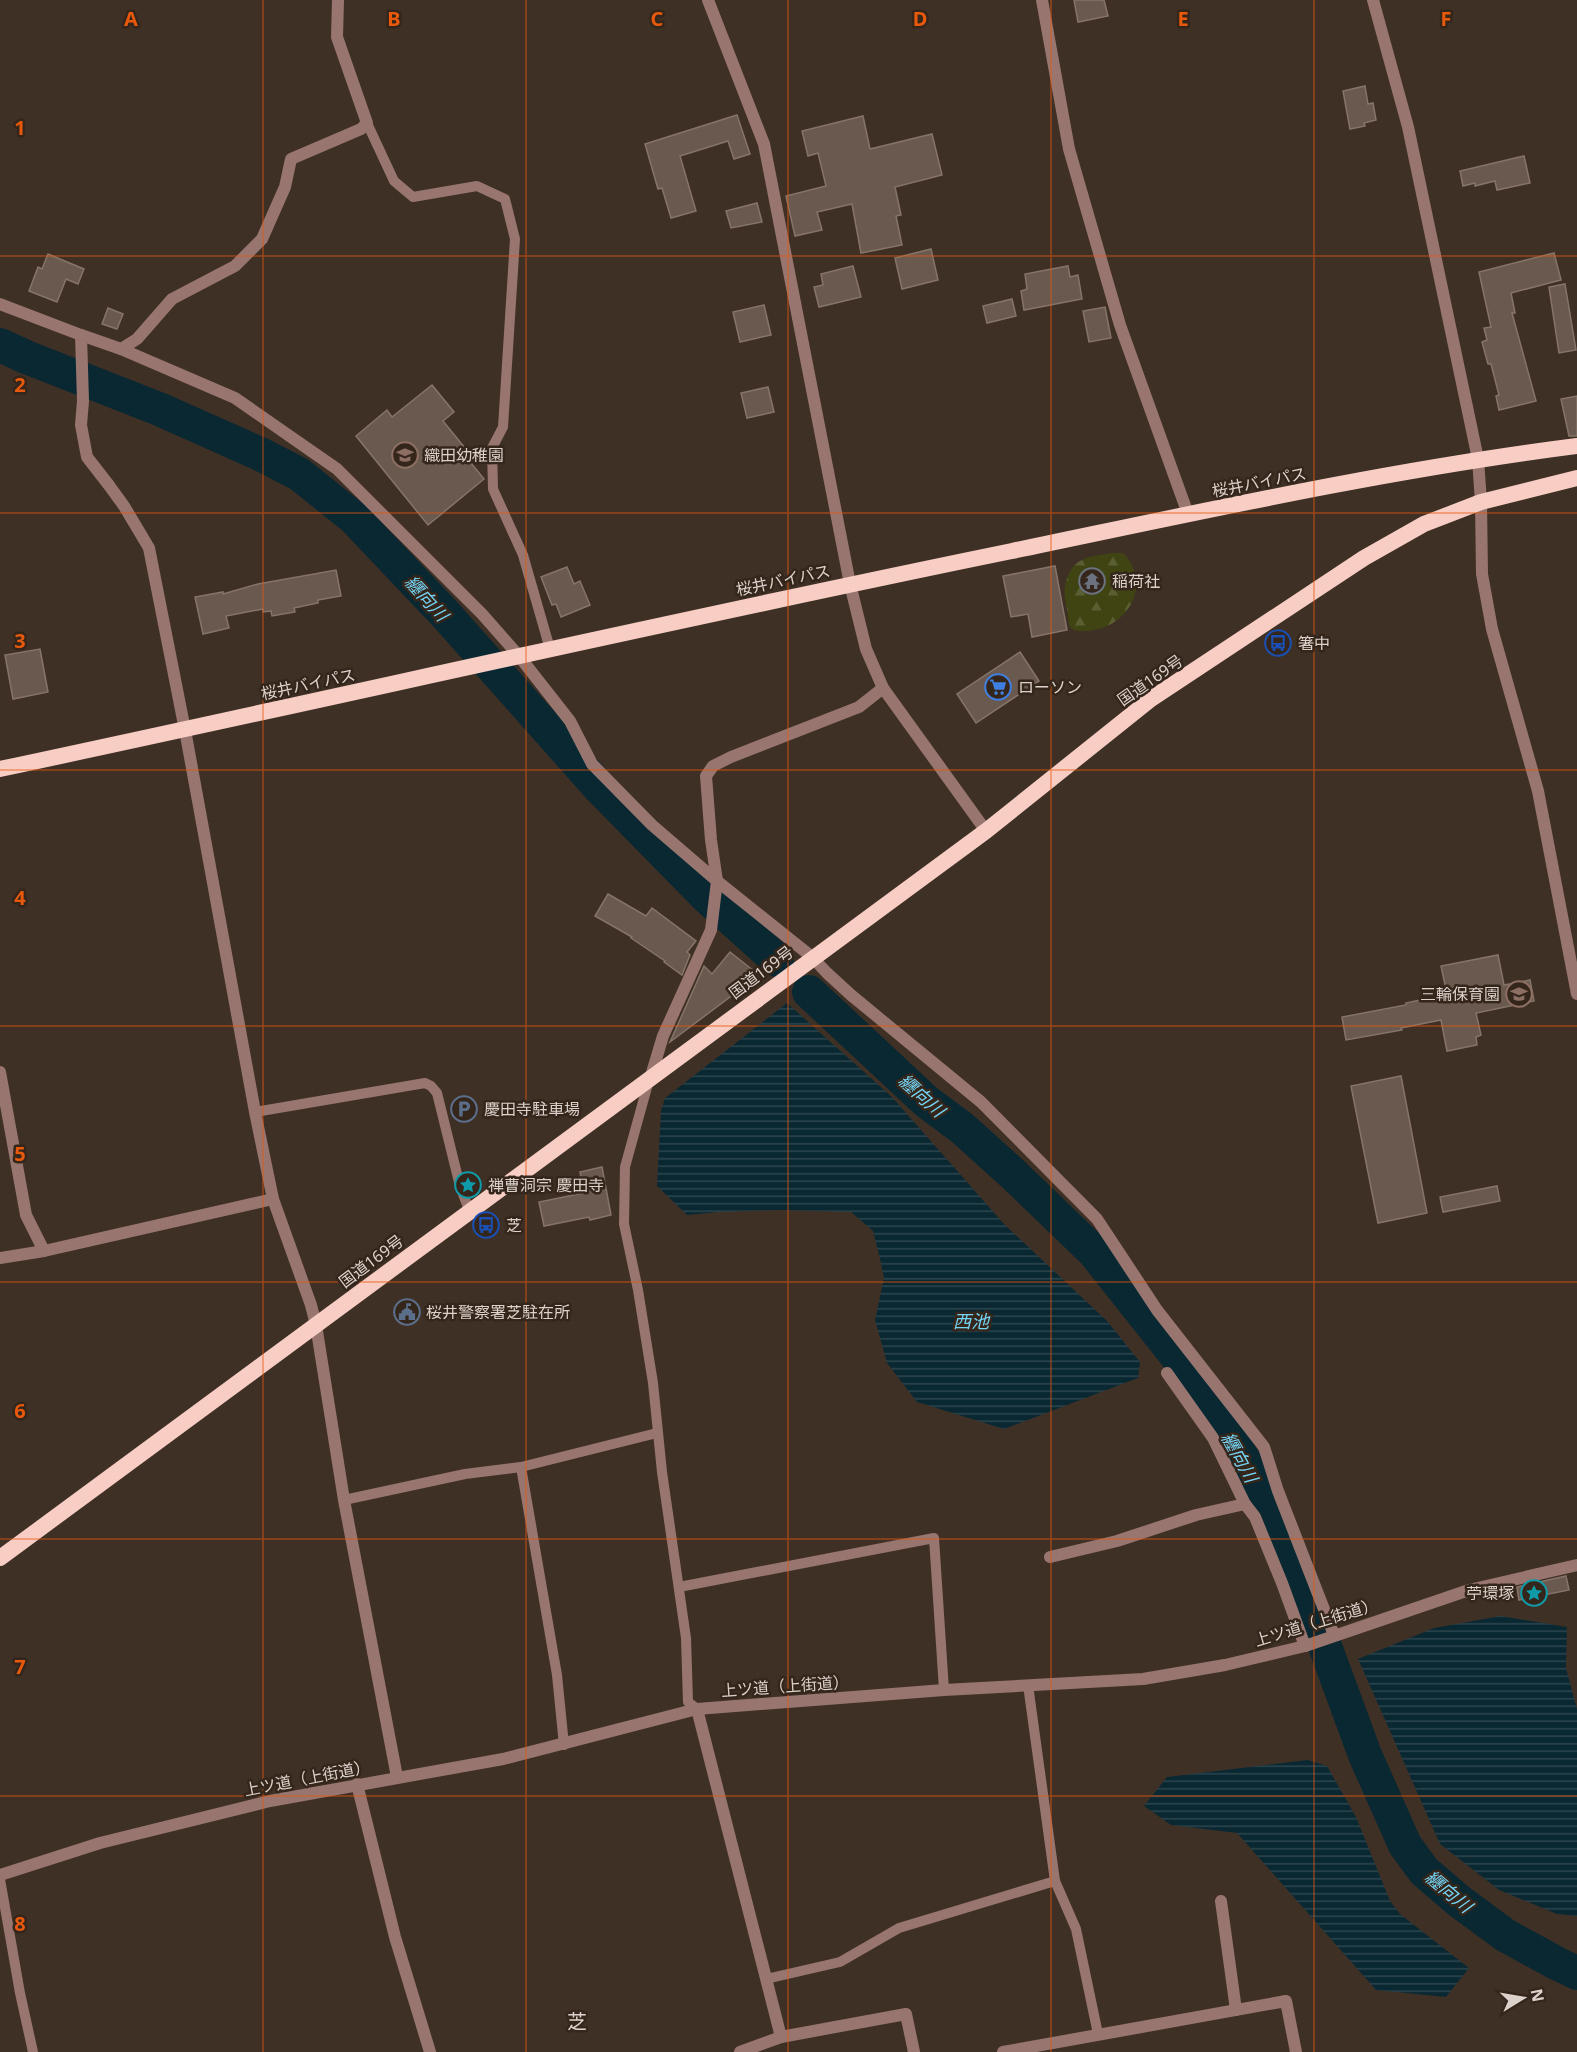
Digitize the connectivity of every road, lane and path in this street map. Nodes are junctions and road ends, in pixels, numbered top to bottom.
1 (338, 0) edge
2 (708, 0) edge
3 (1042, 0) edge
4 (1373, 0) edge
5 (367, 123) junction
6 (0, 304) edge
7 (81, 340) junction
8 (121, 350) junction
9 (1577, 446) edge
10 (1478, 459) junction
11 (1577, 478) edge
12 (1481, 502) junction
13 (1188, 514) junction
14 (850, 584) junction
15 (550, 649) junction
16 (510, 658) junction
17 (883, 688) junction
18 (185, 730) junction
19 (0, 769) edge
20 (986, 831) junction
21 (717, 883) junction
22 (812, 957) junction
23 (1577, 994) edge
24 (0, 1072) edge
25 (651, 1076) junction
26 (255, 1112) junction
27 (273, 1199) junction
28 (469, 1210) junction
29 (44, 1251) junction
30 (0, 1258) edge
31 (316, 1325) junction
32 (1167, 1373) dead end
33 (657, 1433) junction
34 (521, 1467) junction
35 (344, 1500) junction
36 (1245, 1504) junction
37 (1050, 1557) dead end
38 (0, 1558) edge
39 (1577, 1564) edge
40 (679, 1587) junction
41 (1332, 1636) junction
42 (1307, 1645) junction
43 (1028, 1685) junction
44 (944, 1690) junction
45 (697, 1709) junction
46 (564, 1745) junction
47 (397, 1777) junction
48 (357, 1784) junction
49 (0, 1877) edge
50 (1055, 1881) junction
51 (1221, 1902) dead end
52 (766, 1979) junction
53 (1236, 2010) junction
54 (1098, 2034) junction
55 (781, 2037) junction
56 (33, 2052) edge
57 (430, 2052) edge
58 (740, 2052) edge
59 (914, 2052) edge
60 (1003, 2052) edge
61 (1296, 2052) edge

1 - 5 street
2 - 14 street
3 - 13 street
4 - 10 street
5 - 8 street
5 - 15 lane
6 - 7 street
7 - 8 street
7 - 18 street
8 - 16 street
9 - 10 highway, 桜井バイパス
10 - 12 street
10 - 13 highway, 桜井バイパス
11 - 12 highway, 国道169号
12 - 20 highway, 国道169号
12 - 23 street
13 - 14 highway, 桜井バイパス
14 - 15 highway, 桜井バイパス
14 - 17 street
15 - 16 highway, 桜井バイパス
16 - 18 highway, 桜井バイパス
16 - 21 street
17 - 20 street
17 - 21 street
18 - 19 highway, 桜井バイパス
18 - 26 street
20 - 22 highway, 国道169号
21 - 22 street
21 - 25 street
22 - 25 highway, 国道169号
22 - 41 street
24 - 29 street
25 - 28 highway, 国道169号
25 - 33 lane
26 - 27 street
26 - 28 lane
27 - 29 street
27 - 31 street
28 - 31 highway, 国道169号
29 - 30 street
31 - 35 street
31 - 38 highway, 国道169号
32 - 36 street
33 - 34 lane
33 - 40 lane
34 - 35 lane
34 - 46 lane
35 - 47 street
36 - 37 street
36 - 42 street
39 - 41 street, 上ツ道（上街道）
40 - 44 lane
40 - 45 lane
41 - 42 street, 上ツ道（上街道）
42 - 43 street, 上ツ道（上街道）
43 - 44 street, 上ツ道（上街道）
43 - 50 lane
44 - 45 street, 上ツ道（上街道）
45 - 46 street, 上ツ道（上街道）
45 - 52 street
46 - 47 street, 上ツ道（上街道）
47 - 48 street, 上ツ道（上街道）
48 - 49 street, 上ツ道（上街道）
48 - 57 street
49 - 56 lane
50 - 52 lane
50 - 54 lane
51 - 53 street
52 - 55 street
53 - 54 street
53 - 61 street
54 - 60 street
55 - 58 street
55 - 59 street

